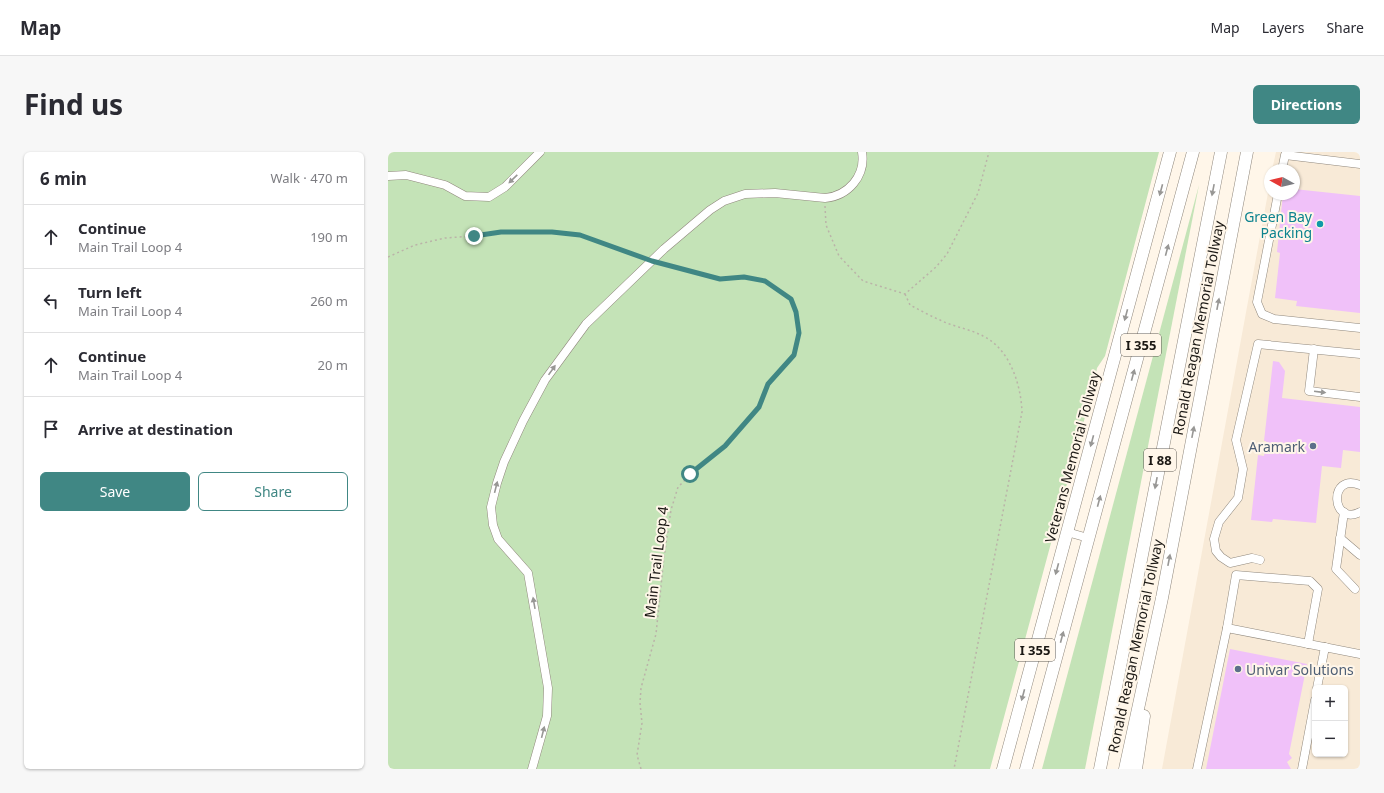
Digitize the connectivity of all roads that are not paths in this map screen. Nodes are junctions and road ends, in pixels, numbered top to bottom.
1 (540, 152) edge
2 (862, 152) edge
3 (1170, 152) edge
4 (1193, 152) edge
5 (1221, 152) edge
6 (1247, 152) edge
7 (1283, 164) edge
8 (1360, 164) edge
9 (388, 176) edge
10 (1277, 200) edge
11 (1360, 328) edge
12 (1314, 349) junction
13 (1360, 354) edge
14 (1360, 397) edge
15 (1360, 485) edge
16 (1344, 512) junction
17 (1360, 512) edge
18 (1067, 532) junction
19 (1088, 538) junction
20 (1340, 538) junction
21 (1360, 555) edge
22 (1260, 560) dead end
23 (1355, 589) dead end
24 (1162, 598) junction
25 (1227, 628) junction
26 (1308, 644) junction
27 (1326, 647) junction
28 (1360, 654) edge
29 (1318, 685) edge
30 (1312, 716) edge
31 (532, 769) edge
32 (1003, 769) edge
33 (1026, 769) edge
34 (1100, 769) edge
35 (1125, 769) edge
36 (1136, 769) edge
37 (1197, 769) edge
38 (1302, 769) edge

1 -> 9 lane
31 -> 2 lane
3 -> 18 highway, Veterans Memorial Tollway / I 355
19 -> 4 highway, I 355
5 -> 34 highway, Ronald Reagan Memorial Tollway / I 88
24 -> 6 highway, Ronald Reagan Memorial Tollway / I 88
7 - 8 lane
10 - 11 lane
12 - 13 lane
12 -> 14 lane
12 - 22 lane
15 - 16 lane
16 - 17 lane
16 - 20 lane
18 - 19 lane
18 -> 32 highway, Veterans Memorial Tollway / I 355
33 -> 19 highway, I 355
20 - 21 lane
20 - 23 lane
24 - 35 highway, Ronald Reagan Memorial Tollway / I 88
24 - 36 highway
25 - 26 lane
25 - 26 lane
25 - 37 lane
26 - 27 lane
27 - 28 lane
27 - 29 lane
30 - 38 lane

